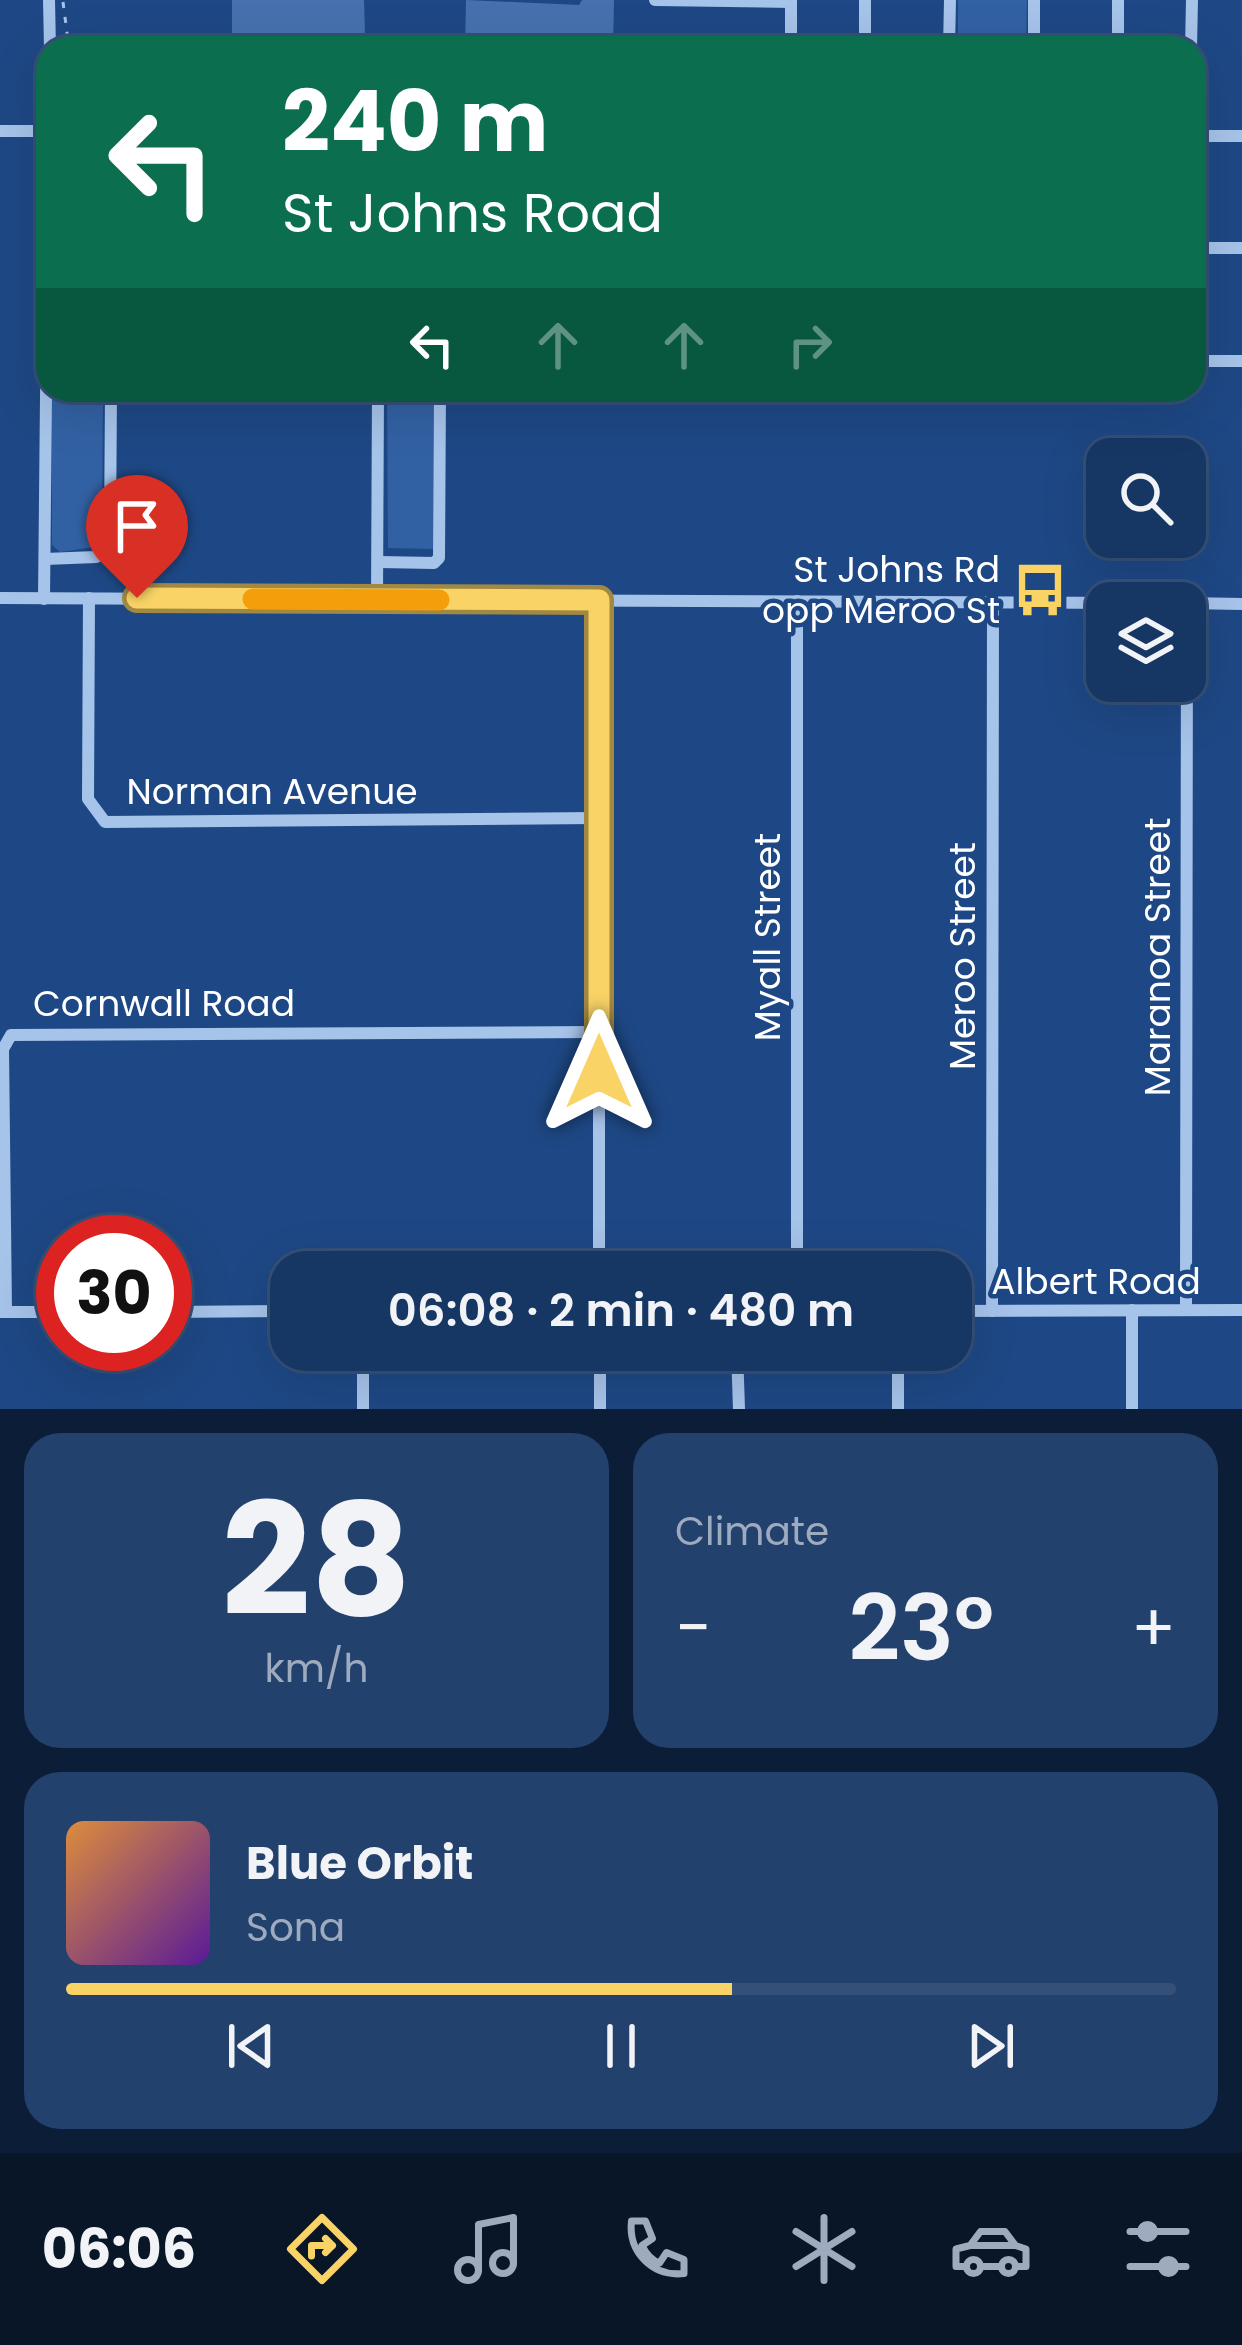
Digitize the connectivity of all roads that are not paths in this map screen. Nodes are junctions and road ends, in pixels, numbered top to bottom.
1 (49, 0) edge
2 (655, 0) edge
3 (865, 0) edge
4 (950, 0) edge
5 (1034, 0) edge
6 (1118, 0) edge
7 (1192, 0) edge
8 (719, 1) edge
9 (790, 1) edge
10 (50, 36) edge
11 (791, 36) edge
12 (865, 36) edge
13 (950, 36) edge
14 (1034, 36) edge
15 (1118, 36) edge
16 (1191, 36) edge
17 (0, 131) edge
18 (36, 131) edge
19 (1206, 136) edge
20 (1242, 136) edge
21 (1206, 248) edge
22 (1242, 248) edge
23 (1206, 361) edge
24 (1242, 361) edge
25 (47, 402) edge
26 (111, 402) edge
27 (378, 402) edge
28 (440, 402) edge
29 (46, 559) junction
30 (379, 562) junction
31 (0, 598) edge
32 (44, 598) junction
33 (89, 598) junction
34 (377, 599) junction
35 (599, 600) junction
36 (797, 601) junction
37 (993, 602) junction
38 (1086, 603) edge
39 (1206, 603) edge
40 (1242, 604) edge
41 (1186, 702) edge
42 (597, 818) junction
43 (598, 1032) junction
44 (3, 1036) edge
45 (599, 1251) edge
46 (797, 1251) edge
47 (1132, 1310) junction
48 (1186, 1310) junction
49 (1242, 1310) edge
50 (270, 1311) edge
51 (972, 1311) edge
52 (992, 1311) junction
53 (3, 1312) edge
54 (36, 1312) edge
55 (192, 1312) edge
56 (363, 1371) edge
57 (600, 1371) edge
58 (738, 1371) edge
59 (898, 1371) edge
60 (363, 1409) edge
61 (601, 1409) edge
62 (739, 1409) edge
63 (898, 1409) edge
64 (1132, 1409) edge

1 - 10 street
2 - 8 street
3 - 12 street
4 - 13 street
5 - 14 street
6 - 15 street
7 - 16 street
8 - 9 street
9 - 11 street
17 - 18 street
19 - 20 street
21 - 22 street
23 - 24 street
25 - 29 street
26 - 29 street
27 - 30 street
28 - 30 street
29 - 32 street
30 - 34 street
31 - 32 street
32 - 33 street
33 - 34 street
33 - 42 street, Norman Avenue
34 - 35 street
35 - 36 street
35 - 42 street
36 - 37 street
36 - 46 street, Myall Street
37 - 38 street
37 - 52 street, Meroo Street
39 - 40 street
41 - 48 street, Maranoa Street
42 - 43 street
43 - 44 street, Cornwall Road
43 - 45 street
44 - 53 street, Cornwall Road
47 - 48 street, Albert Road
47 - 52 street, Albert Road
47 - 64 street
48 - 49 street, Albert Road
50 - 55 street
51 - 52 street, Albert Road
53 - 54 street
56 - 60 street
57 - 61 street
58 - 62 street
59 - 63 street

